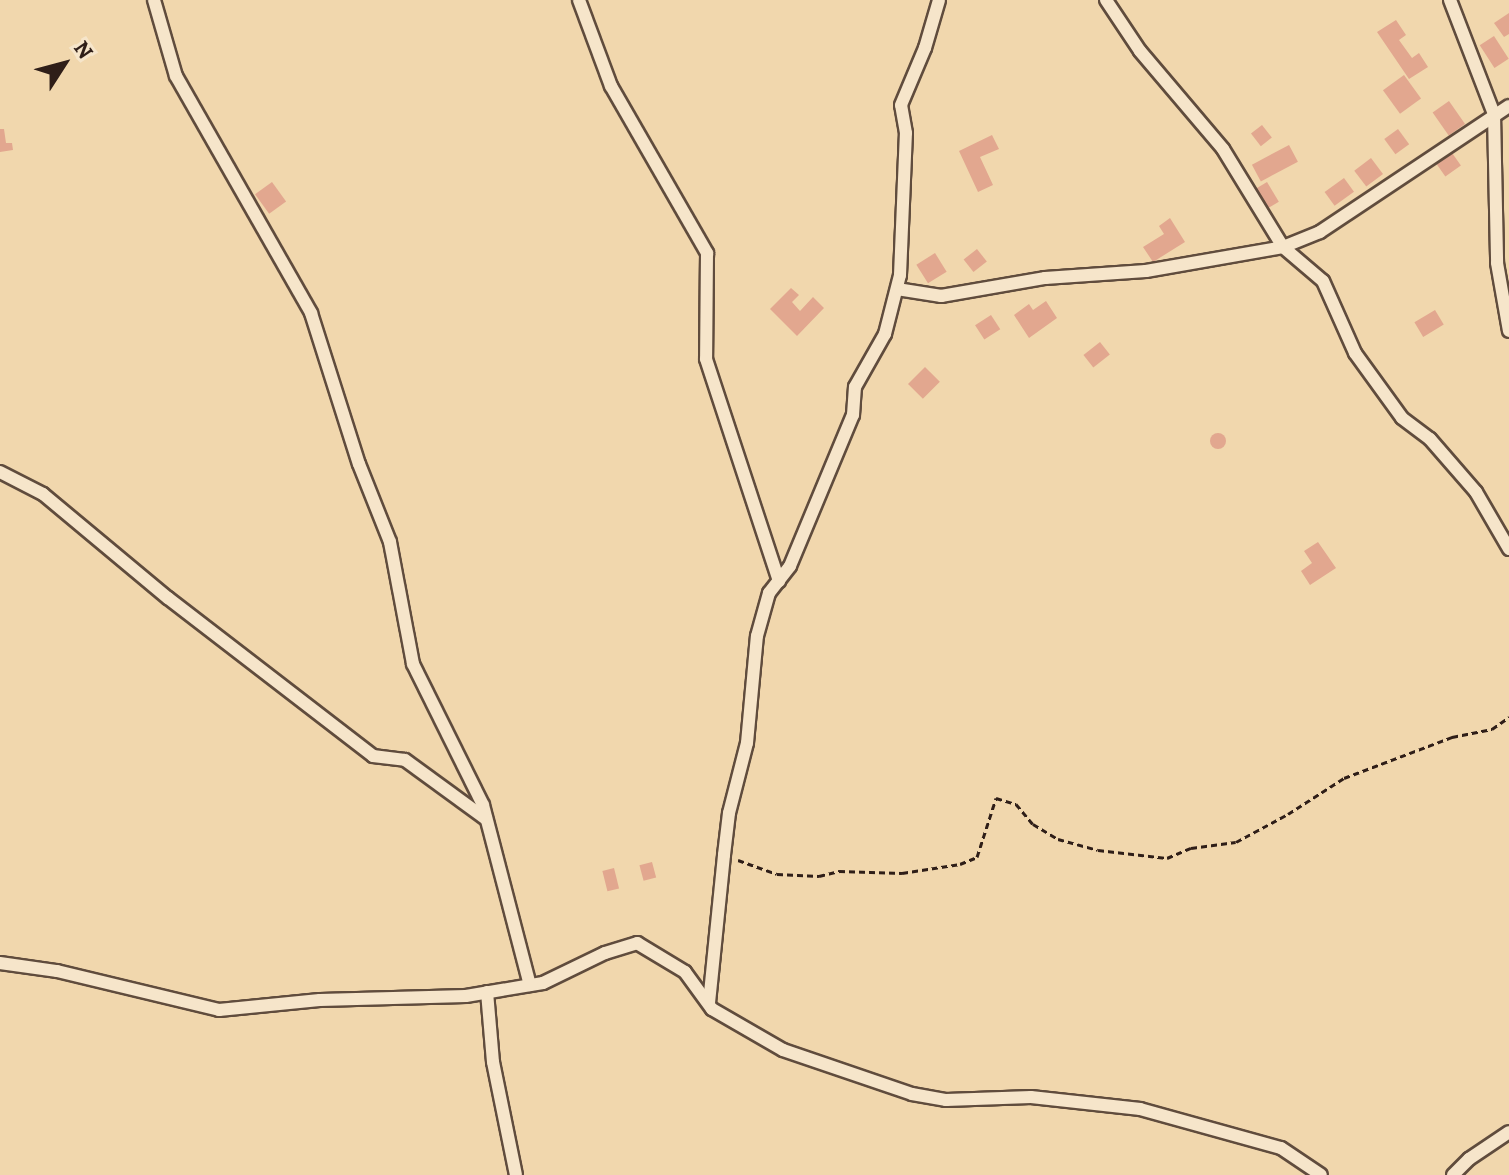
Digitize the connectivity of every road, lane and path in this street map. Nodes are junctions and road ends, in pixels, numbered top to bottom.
1 (154, 0) edge
2 (579, 0) edge
3 (939, 0) edge
4 (1106, 0) edge
5 (1450, 0) edge
6 (1509, 106) edge
7 (1494, 114) junction
8 (1283, 247) junction
9 (897, 289) junction
10 (1509, 331) edge
11 (0, 472) edge
12 (1509, 549) edge
13 (779, 581) junction
14 (1509, 717) edge
15 (486, 819) junction
16 (724, 855) junction
17 (0, 963) edge
18 (530, 985) junction
19 (487, 992) junction
20 (709, 1006) junction
21 (1509, 1132) edge
22 (516, 1175) edge
23 (1321, 1175) edge
24 (1453, 1175) edge

1 - 15 street
2 - 13 street
3 - 9 street
4 - 8 street
5 - 7 street
6 - 7 street
7 - 8 street
7 - 10 street
8 - 9 street
8 - 12 street
9 - 13 street
11 - 15 street
13 - 16 street
14 - 16 path
15 - 18 street
16 - 20 street
17 - 19 street
18 - 19 street
18 - 20 street
19 - 22 street
20 - 23 street
21 - 24 street

